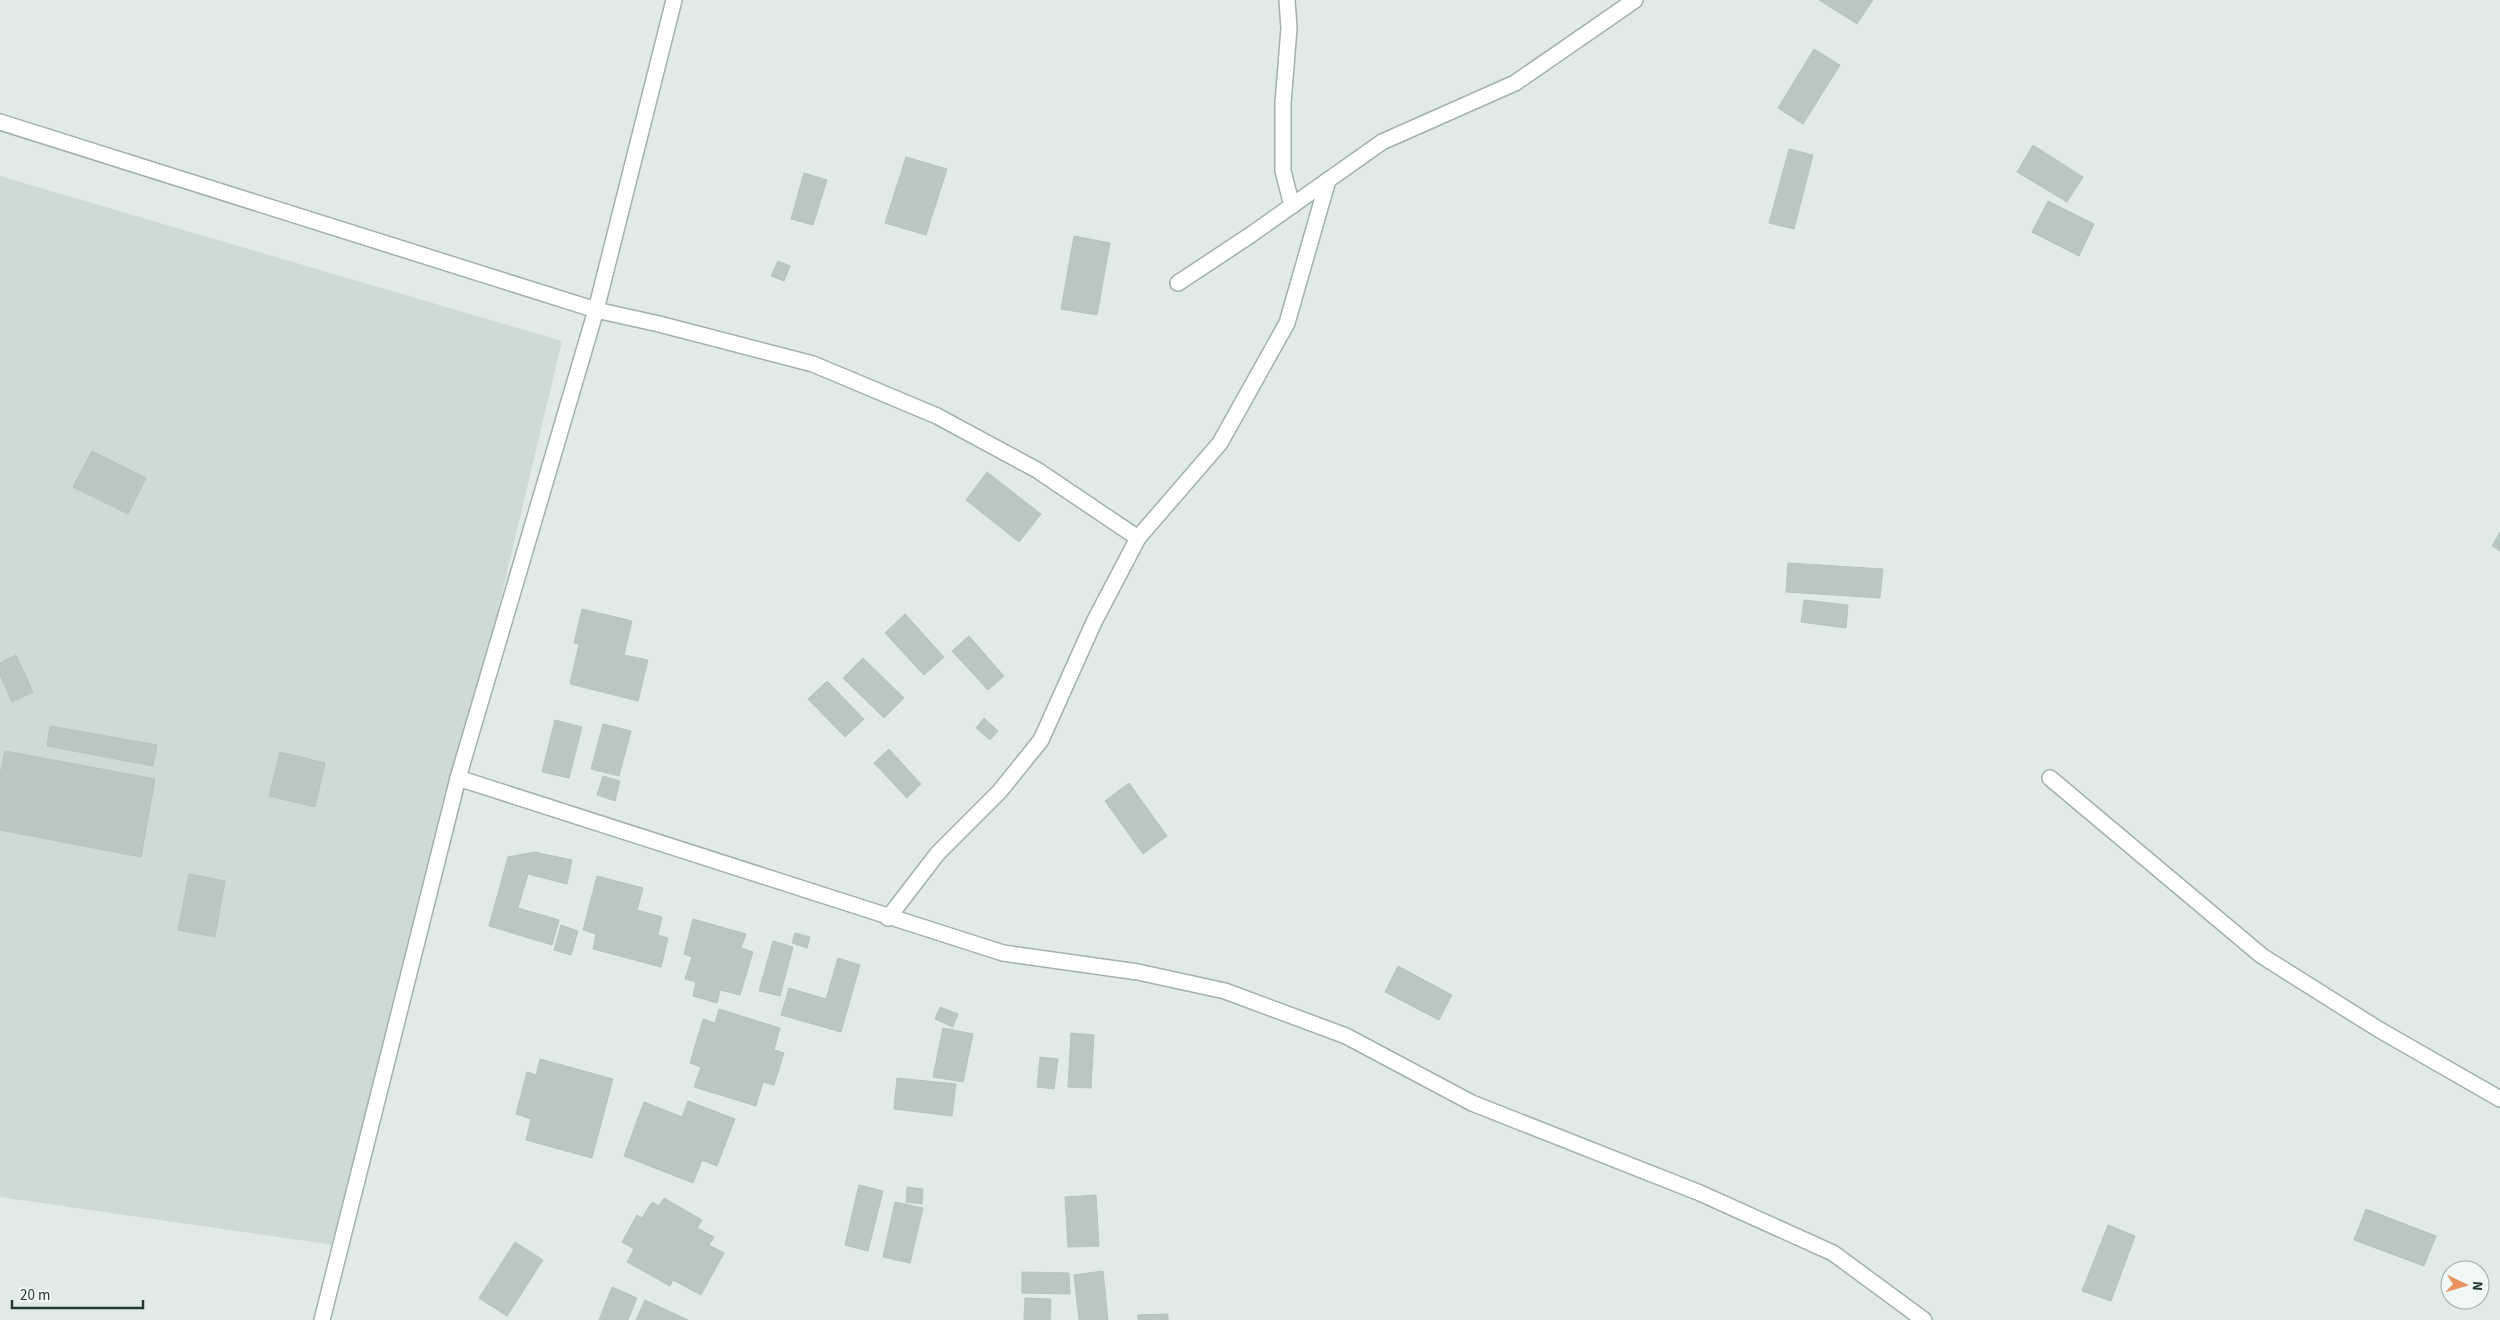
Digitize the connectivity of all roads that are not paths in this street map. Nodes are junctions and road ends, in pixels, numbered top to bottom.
1 (674, 0) edge
2 (1287, 0) edge
3 (1635, 0) edge
4 (0, 122) edge
5 (1328, 180) junction
6 (1292, 206) junction
7 (1178, 283) dead end
8 (596, 310) junction
9 (1138, 538) junction
10 (458, 778) junction
11 (2050, 778) dead end
12 (888, 918) junction
13 (2500, 1099) edge
14 (322, 1320) edge
15 (1924, 1320) edge

1 - 8 street
2 - 6 street
3 - 5 street
4 - 8 street
5 - 6 street
5 - 9 street
6 - 7 street
8 - 9 street
8 - 10 street
9 - 12 street
10 - 12 street
10 - 14 street
11 - 13 street
12 - 15 street

